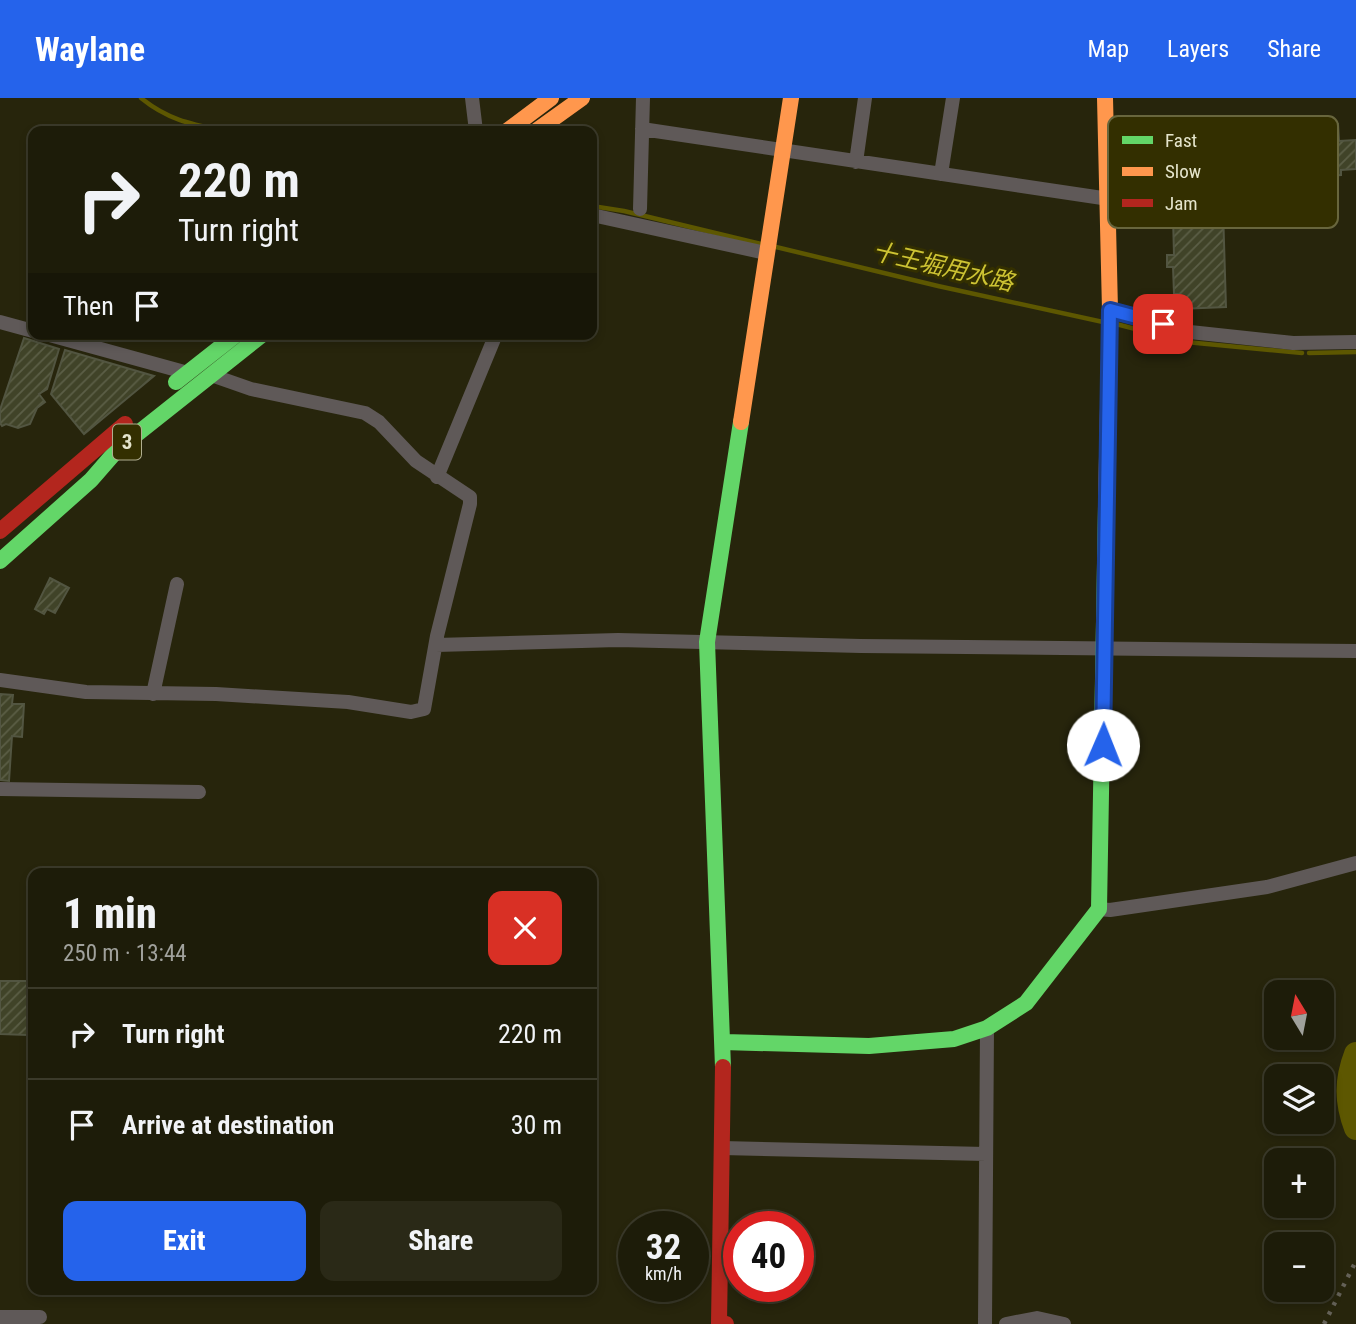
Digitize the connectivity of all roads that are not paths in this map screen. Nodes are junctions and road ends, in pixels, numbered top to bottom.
1 (472, 98) edge
2 (551, 98) edge
3 (582, 98) edge
4 (643, 98) edge
5 (791, 98) edge
6 (865, 98) edge
7 (953, 98) edge
8 (1105, 98) edge
9 (475, 126) edge
10 (514, 126) edge
11 (543, 126) edge
12 (642, 130) junction
13 (783, 151) junction
14 (856, 162) junction
15 (941, 174) junction
16 (1108, 174) edge
17 (1108, 199) edge
18 (640, 209) dead end
19 (597, 216) edge
20 (1109, 228) edge
21 (766, 253) junction
22 (1110, 310) junction
23 (0, 322) edge
24 (28, 330) edge
25 (69, 340) edge
26 (229, 340) edge
27 (255, 340) edge
28 (494, 340) edge
29 (1356, 342) edge
30 (188, 373) junction
31 (211, 375) junction
32 (168, 388) dead end
33 (139, 412) dead end
34 (118, 449) junction
35 (437, 477) junction
36 (0, 531) edge
37 (0, 547) edge
38 (0, 561) edge
39 (177, 584) dead end
40 (707, 642) junction
41 (436, 645) junction
42 (1104, 648) junction
43 (1356, 651) edge
44 (0, 680) edge
45 (153, 694) junction
46 (0, 789) edge
47 (199, 792) dead end
48 (1356, 863) edge
49 (1099, 909) junction
50 (987, 1028) junction
51 (723, 1042) junction
52 (722, 1148) junction
53 (986, 1154) junction
54 (0, 1317) edge
55 (40, 1317) dead end
56 (726, 1324) edge
57 (985, 1324) edge
58 (1006, 1324) edge
59 (1064, 1324) edge

1 - 9 street
2 - 10 street
3 - 11 street
4 - 12 street
5 - 13 street
6 - 14 street
7 - 15 street
8 - 16 street
12 - 13 street
12 - 18 street
13 - 14 street
13 - 21 street
14 - 15 street
15 - 17 street
19 - 21 street
20 - 22 street
21 - 40 street
22 - 29 street
22 - 42 street
23 - 24 street
25 - 30 street
26 - 30 street
27 - 31 street, 3
28 - 35 street
30 - 32 street
31 - 34 street, 3
31 - 35 street
33 - 36 street, 3
34 - 37 street
34 - 38 street, 3
35 - 41 street
39 - 45 street
40 - 41 street
40 - 42 street
40 - 51 street
41 - 45 street
42 - 43 street
42 - 49 street
44 - 45 street
46 - 47 street
48 - 49 street
49 - 50 street
50 - 51 street
50 - 53 street
51 - 52 street
52 - 53 street
52 - 56 street
53 - 57 street
54 - 55 street
58 - 59 street

